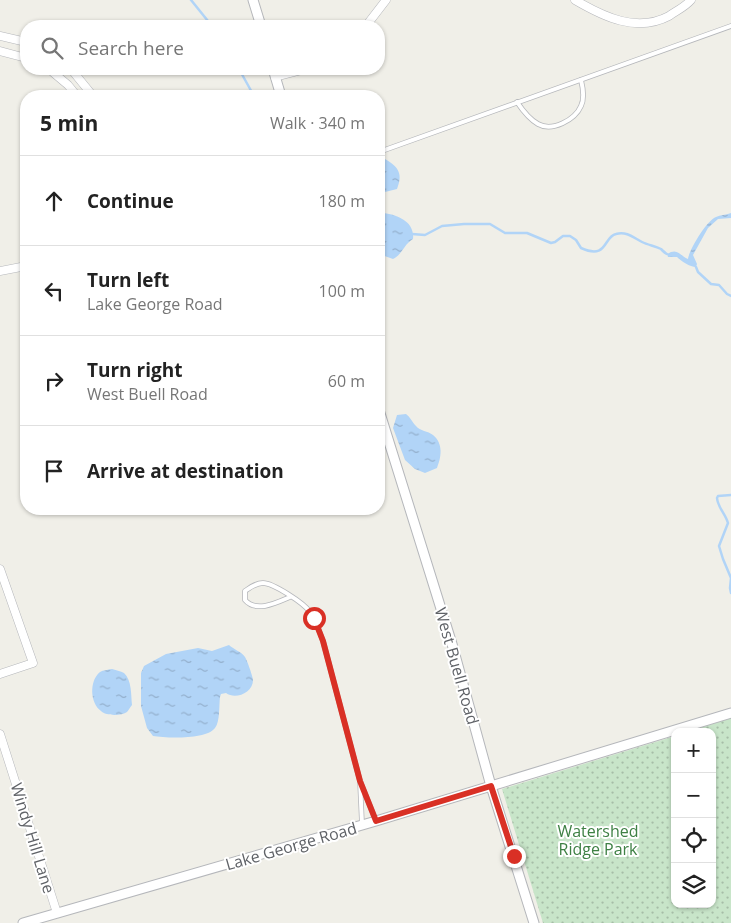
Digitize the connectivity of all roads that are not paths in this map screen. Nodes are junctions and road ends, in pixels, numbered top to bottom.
1 (253, 0) edge
2 (386, 0) edge
3 (575, 0) edge
4 (691, 0) edge
5 (259, 20) edge
6 (371, 20) edge
7 (731, 26) edge
8 (0, 36) edge
9 (20, 41) edge
10 (0, 51) edge
11 (20, 56) edge
12 (56, 75) edge
13 (76, 75) edge
14 (275, 75) edge
15 (581, 80) junction
16 (72, 90) edge
17 (88, 90) edge
18 (279, 90) edge
19 (517, 102) junction
20 (385, 150) edge
21 (20, 267) edge
22 (0, 271) edge
23 (385, 429) edge
24 (0, 569) edge
25 (290, 597) junction
26 (0, 674) edge
27 (731, 712) edge
28 (0, 734) edge
29 (360, 781) junction
30 (491, 786) junction
31 (376, 821) junction
32 (362, 825) junction
33 (57, 914) junction
34 (23, 923) edge
35 (534, 923) edge

1 - 5 street
2 - 6 street
3 - 4 street
7 - 15 lane
8 - 9 street
10 - 11 street
12 - 16 street
13 - 17 street
14 - 18 street
15 - 19 lane
15 - 19 lane
19 - 20 lane
21 - 22 street
23 - 30 street, West Buell Road
24 - 26 street
25 - 25 lane
25 - 29 lane
27 - 30 street, Lake George Road
28 - 33 street, Windy Hill Lane
29 - 31 lane
29 - 32 lane
30 - 31 street, Lake George Road
30 - 35 street, West Buell Road
31 - 32 street, Lake George Road
32 - 33 street, Lake George Road
33 - 34 street, Lake George Road

